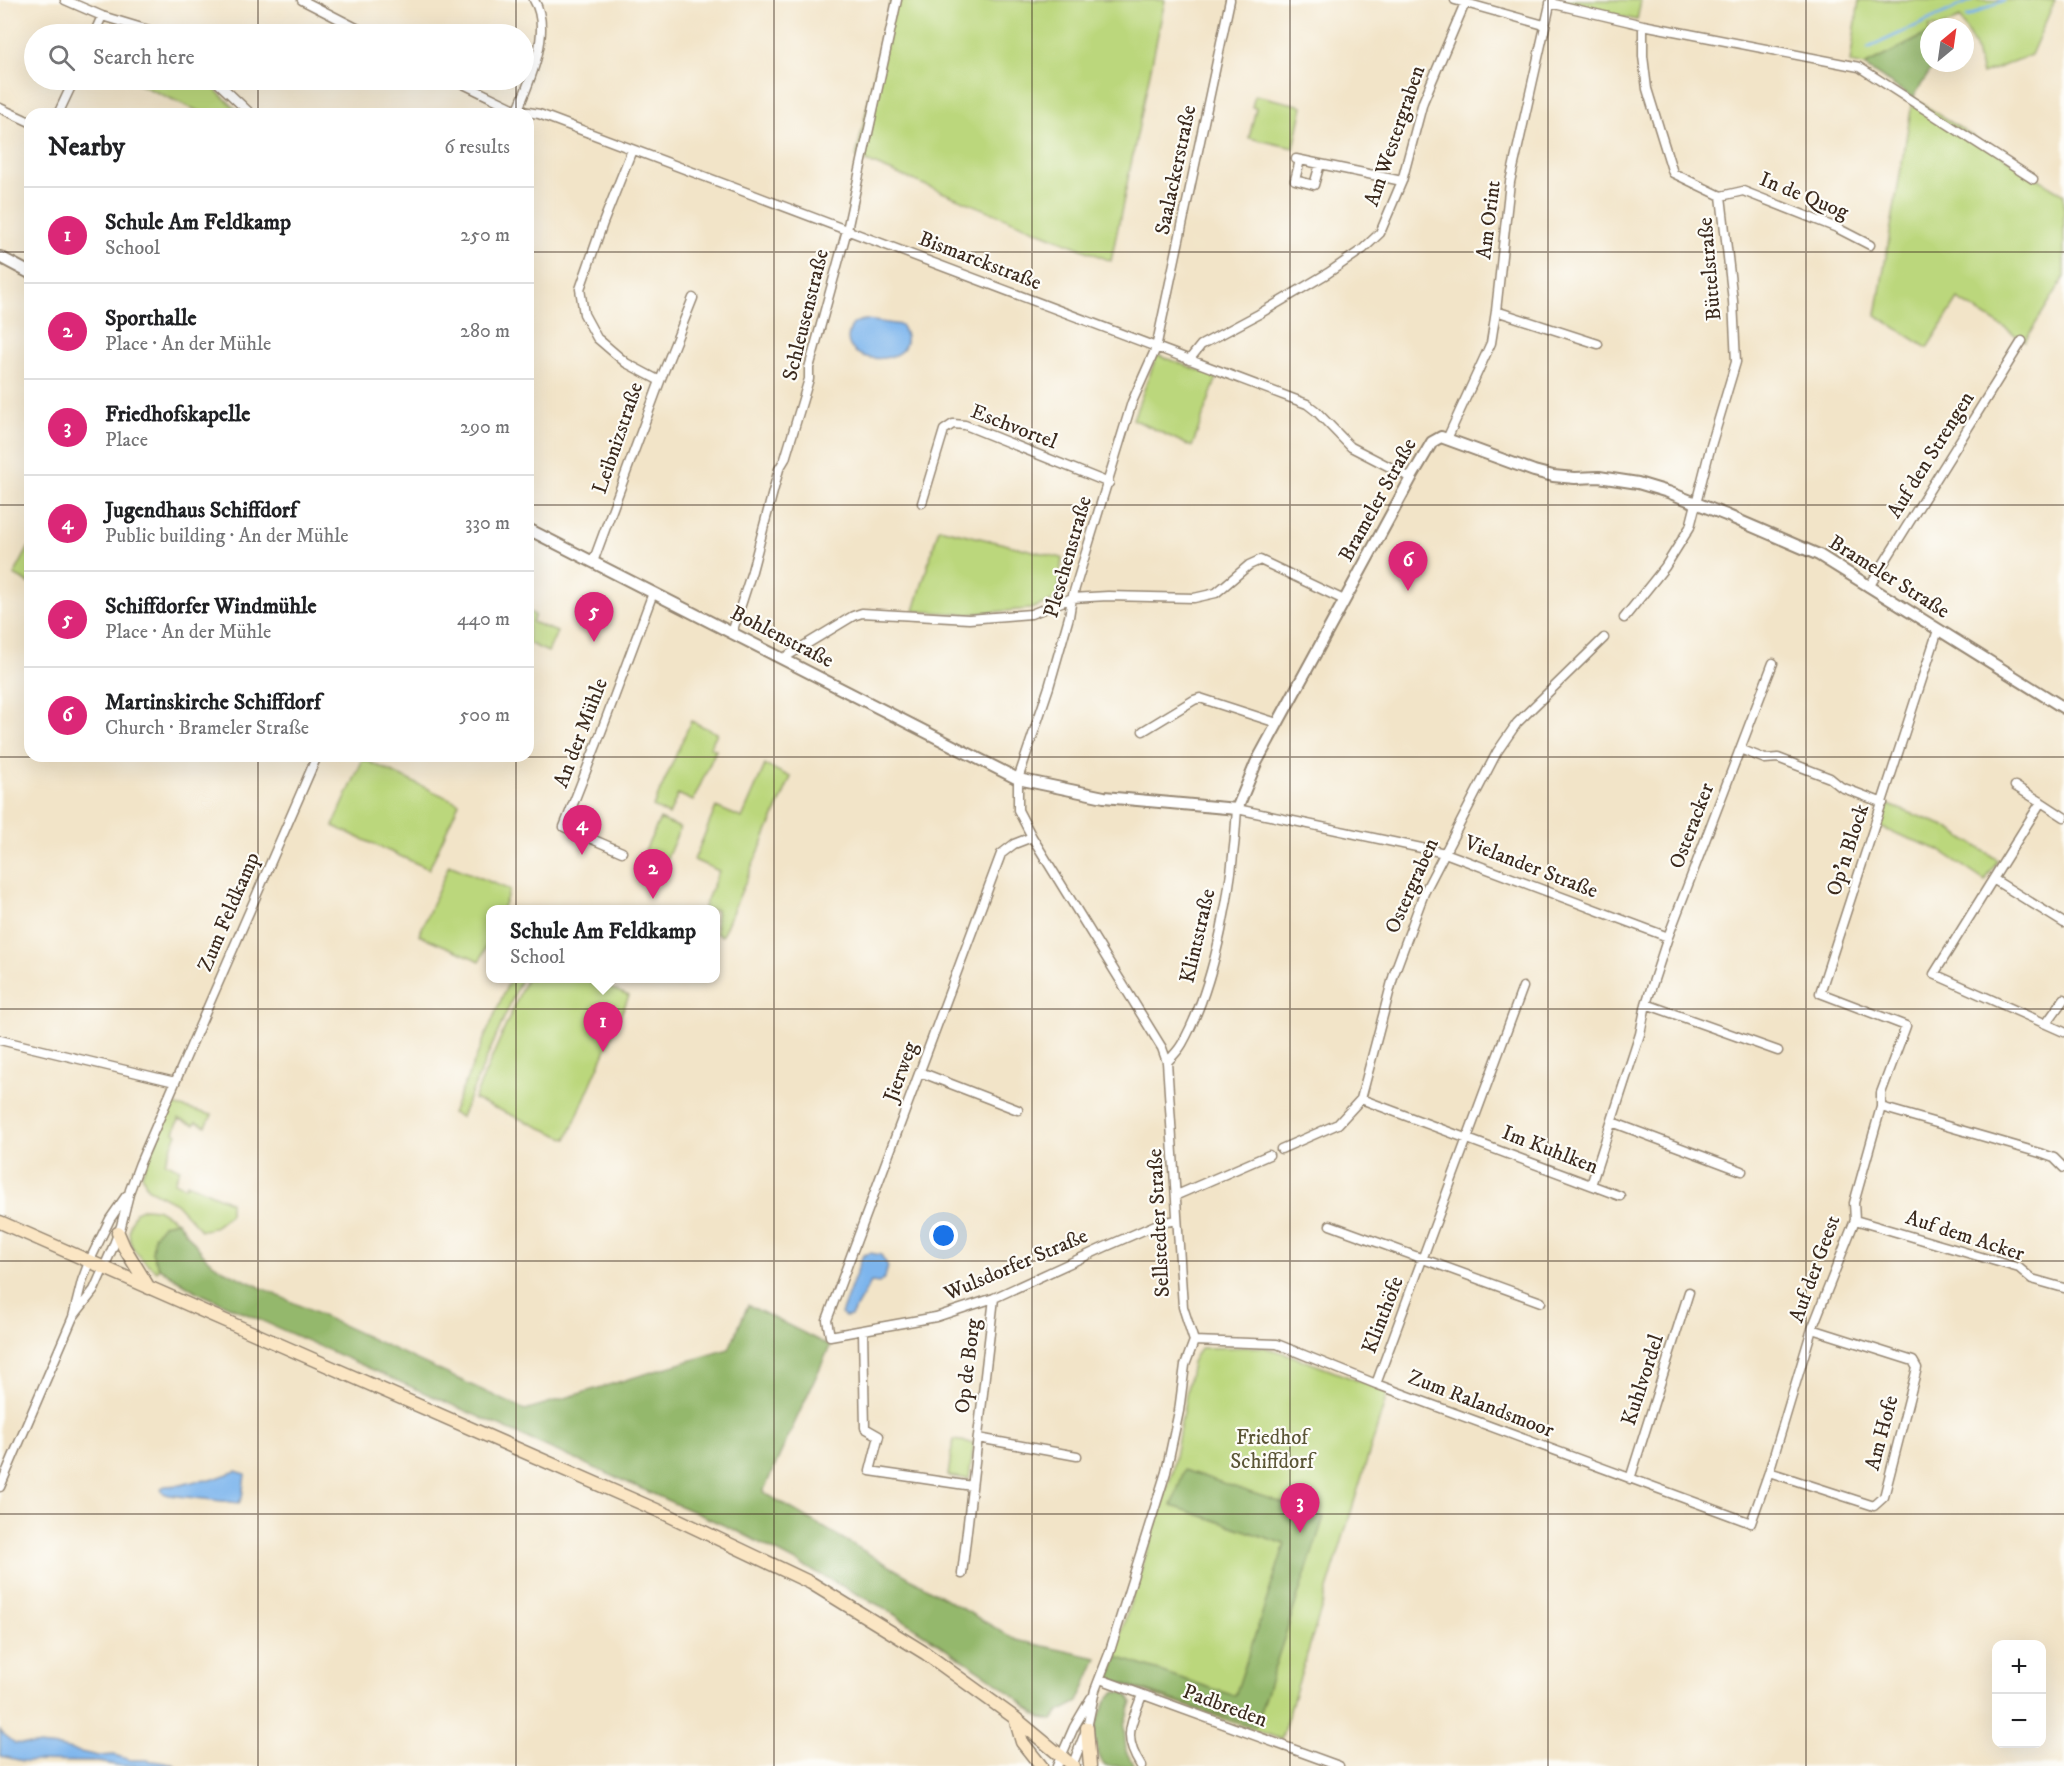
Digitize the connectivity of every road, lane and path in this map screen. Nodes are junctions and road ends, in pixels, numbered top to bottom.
1 (65, 0) edge
2 (302, 0) edge
3 (534, 0) edge
4 (897, 0) edge
5 (1230, 0) edge
6 (1455, 0) edge
7 (1550, 2) edge
8 (1465, 3) junction
9 (102, 16) junction
10 (98, 24) edge
11 (129, 24) edge
12 (349, 24) edge
13 (1544, 25) junction
14 (1643, 25) junction
15 (534, 64) edge
16 (69, 90) edge
17 (226, 90) edge
18 (474, 90) edge
19 (524, 90) edge
20 (0, 108) edge
21 (61, 108) edge
22 (245, 108) edge
23 (508, 108) edge
24 (517, 108) edge
25 (534, 114) edge
26 (24, 119) edge
27 (632, 150) junction
28 (1320, 164) junction
29 (2033, 179) dead end
30 (1401, 181) junction
31 (1722, 196) junction
32 (847, 230) junction
33 (1870, 245) dead end
34 (0, 257) edge
35 (24, 270) edge
36 (693, 298) dead end
37 (1496, 311) junction
38 (2022, 341) dead end
39 (1598, 344) dead end
40 (1156, 348) junction
41 (1189, 360) junction
42 (660, 381) junction
43 (1447, 439) junction
44 (1411, 478) junction
45 (1108, 483) junction
46 (1697, 502) junction
47 (922, 503) dead end
48 (534, 532) edge
49 (593, 562) junction
50 (1869, 586) junction
51 (653, 593) junction
52 (1072, 598) junction
53 (1344, 600) junction
54 (1624, 618) dead end
55 (1938, 630) junction
56 (732, 633) junction
57 (1604, 638) dead end
58 (782, 659) junction
59 (1773, 663) dead end
60 (2064, 708) edge
61 (1277, 723) junction
62 (1143, 731) dead end
63 (1740, 749) junction
64 (314, 762) edge
65 (1018, 779) junction
66 (2015, 786) dead end
67 (2041, 802) junction
68 (1883, 803) junction
69 (1237, 809) junction
70 (2064, 817) edge
71 (1032, 837) junction
72 (622, 852) dead end
73 (1445, 853) junction
74 (1993, 879) junction
75 (2064, 922) edge
76 (1668, 938) junction
77 (1523, 987) dead end
78 (2064, 999) edge
79 (1646, 1004) junction
80 (2046, 1024) junction
81 (1906, 1026) joint
82 (2064, 1032) edge
83 (0, 1040) edge
84 (1778, 1051) dead end
85 (1167, 1062) junction
86 (920, 1072) junction
87 (175, 1082) junction
88 (1361, 1099) junction
89 (1881, 1107) junction
90 (1018, 1110) dead end
91 (1612, 1122) junction
92 (1468, 1138) junction
93 (1281, 1149) dead end
94 (1269, 1155) dead end
95 (2064, 1168) edge
96 (1742, 1171) dead end
97 (1591, 1185) junction
98 (130, 1190) junction
99 (1177, 1195) junction
100 (1620, 1196) dead end
101 (1177, 1220) junction
102 (1855, 1220) junction
103 (0, 1222) edge
104 (1330, 1225) dead end
105 (118, 1233) junction
106 (1424, 1259) junction
107 (89, 1262) junction
108 (104, 1268) junction
109 (149, 1288) junction
110 (2064, 1288) edge
111 (1689, 1292) dead end
112 (994, 1298) junction
113 (1541, 1302) dead end
114 (73, 1317) junction
115 (1812, 1329) junction
116 (863, 1332) junction
117 (830, 1336) joint
118 (1194, 1341) junction
119 (1376, 1384) junction
120 (978, 1438) junction
121 (1077, 1456) dead end
122 (1769, 1472) junction
123 (1630, 1479) junction
124 (972, 1486) junction
125 (0, 1487) edge
126 (1751, 1523) joint
127 (962, 1574) dead end
128 (1100, 1679) junction
129 (1095, 1690) junction
130 (1142, 1695) junction
131 (1015, 1718) junction
132 (1087, 1728) junction
133 (1059, 1761) edge
134 (1041, 1766) edge
135 (1073, 1766) edge
136 (1090, 1766) edge
137 (1141, 1766) edge
138 (1339, 1766) edge

1 - 9 street
2 - 12 street
3 - 15 street
4 - 32 street, Schleusenstraße
5 - 40 street, Saalackerstraße
6 - 8 street
7 - 13 street, Am Orint
7 - 14 street
8 - 13 street
8 - 30 street, Am Westergraben
9 - 10 street
9 - 11 street
13 - 37 street, Am Orint
14 - 29 street
14 - 31 street, Büttelstraße
16 - 21 street
17 - 22 street
18 - 23 street, Bismarckstraße
19 - 24 street
20 - 26 street
25 - 27 street, Bismarckstraße
27 - 32 street, Bismarckstraße
27 - 42 street, Leibnizstraße
28 - 28 street
28 - 30 street
30 - 41 street, Am Westergraben
31 - 33 street, In de Quog
31 - 46 street, Büttelstraße
32 - 40 street, Bismarckstraße
32 - 56 street, Schleusenstraße
34 - 35 street
36 - 42 street
37 - 39 street
37 - 43 street, Am Orint
38 - 50 street, Auf den Strengen
40 - 41 street, Bismarckstraße
40 - 45 street, Pleschenstraße
41 - 44 street, Bismarckstraße
42 - 49 street, Leibnizstraße
43 - 44 street, Brameler Straße
43 - 46 street, Brameler Straße
44 - 53 street, Brameler Straße
45 - 47 street, Eschvortel
45 - 52 street, Pleschenstraße
46 - 50 street, Brameler Straße
46 - 54 street
48 - 49 street, Bohlenstraße
49 - 51 street, Bohlenstraße
50 - 55 street, Brameler Straße
51 - 56 street, Bohlenstraße
51 - 72 street, An der Mühle
52 - 53 street
52 - 58 street
52 - 65 street, Pleschenstraße
53 - 61 street, Brameler Straße
55 - 60 street, Brameler Straße
55 - 68 street, Op'n Block
56 - 58 street, Bohlenstraße
57 - 73 street, Ostergraben
58 - 65 street, Bohlenstraße
59 - 63 street, Osteracker
61 - 62 street
61 - 69 street, Brameler Straße
63 - 68 street
63 - 76 street, Osteracker
64 - 87 street, Zum Feldkamp
65 - 69 street
65 - 71 street, Sellstedter Straße
66 - 67 street
67 - 70 street
67 - 74 street
68 - 81 street, Op'n Block
69 - 73 street, Vielander Straße
69 - 85 street, Klintstraße
71 - 85 street, Sellstedter Straße
71 - 86 street, Jierweg
73 - 76 street, Vielander Straße
73 - 88 street, Ostergraben
74 - 75 street
74 - 80 street
76 - 79 street, Osteracker
77 - 92 street, Im Kuhlken
78 - 80 street
79 - 84 street
79 - 91 street, Osteracker
80 - 82 street
81 - 89 street, Auf der Geest
83 - 87 street
85 - 99 street, Sellstedter Straße
86 - 90 street
86 - 117 street, Jierweg
87 - 98 street, Zum Feldkamp
88 - 92 street, Im Kuhlken
88 - 93 street, Ostergraben
89 - 95 street
89 - 102 street, Auf der Geest
91 - 96 street
91 - 97 street, Osteracker
92 - 97 street, Im Kuhlken
92 - 106 street, Klinthöfe
94 - 99 street
97 - 100 street, Im Kuhlken
98 - 105 street, Zum Feldkamp
98 - 107 street, Zum Feldkamp
99 - 101 street, Sellstedter Straße
101 - 112 street, Wulsdorfer Straße
101 - 118 street, Sellstedter Straße
102 - 110 street, Auf dem Acker
102 - 115 street, Auf der Geest
103 - 107 main road
104 - 106 street, Klinthöfe
105 - 108 street, Zum Feldkamp
105 - 109 main road
106 - 113 street, Klinthöfe
106 - 119 street, Klinthöfe
107 - 108 main road
107 - 114 street, Zum Feldkamp
108 - 109 main road
108 - 114 street, Zum Feldkamp
109 - 131 main road
111 - 123 street, Kuhlvordel
112 - 116 street, Wulsdorfer Straße
112 - 120 street, Op de Borg
114 - 125 street
115 - 122 street, Auf der Geest
115 - 122 street, Am Hofe
116 - 117 street, Wulsdorfer Straße
116 - 124 street
118 - 119 street, Zum Ralandsmoor
118 - 128 street
119 - 123 street, Zum Ralandsmoor
120 - 121 street, Op de Borg
120 - 124 street, Op de Borg
122 - 126 street, Auf der Geest
123 - 126 street, Zum Ralandsmoor
124 - 127 street, Op de Borg
128 - 129 street
128 - 130 street, Padbreden
129 - 132 street
129 - 133 street
130 - 137 street
130 - 138 street, Padbreden
131 - 133 main road
131 - 134 main road
132 - 135 street
132 - 136 main road
133 - 135 main road

